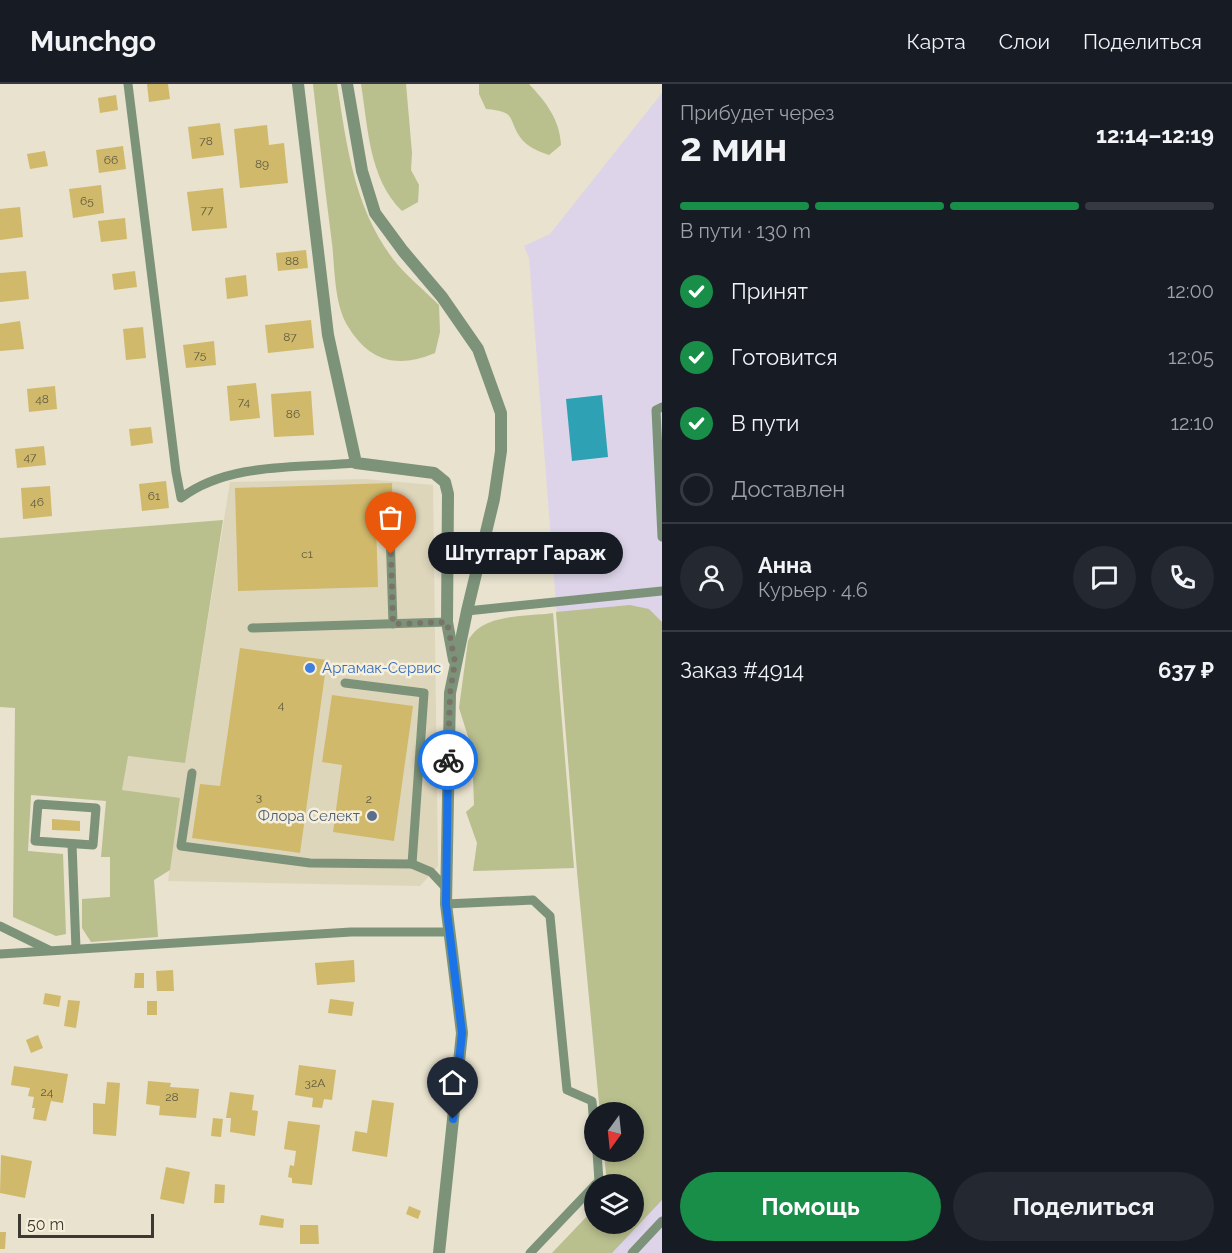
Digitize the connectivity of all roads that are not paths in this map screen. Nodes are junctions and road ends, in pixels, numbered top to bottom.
1 (128, 84) edge
2 (298, 84) edge
3 (347, 84) edge
4 (662, 407) edge
5 (356, 463) junction
6 (390, 531) dead end
7 (662, 537) edge
8 (662, 591) edge
9 (466, 611) junction
10 (447, 622) junction
11 (393, 624) junction
12 (252, 628) dead end
13 (455, 662) junction
14 (345, 683) dead end
15 (192, 773) dead end
16 (72, 844) junction
17 (412, 864) junction
18 (446, 888) junction
19 (446, 904) junction
20 (0, 926) edge
21 (448, 932) junction
22 (76, 950) junction
23 (52, 951) junction
24 (0, 954) edge
25 (592, 1102) edge
26 (584, 1197) edge
27 (662, 1221) edge
28 (439, 1253) edge
29 (530, 1253) edge
30 (632, 1253) edge

1 - 5 lane
2 - 5 street
3 - 9 street
4 - 7 lane
5 - 10 street
6 - 11 lane
8 - 9 lane
9 - 13 street
10 - 11 lane
10 - 13 street
11 - 12 lane
13 - 18 street
14 - 17 lane
15 - 17 lane
16 - 16 lane
16 - 22 lane
17 - 18 lane
18 - 19 street
19 - 21 street
19 - 25 lane
20 - 23 lane
21 - 22 lane
21 - 28 street
22 - 23 lane
23 - 24 lane
26 - 29 lane
27 - 30 lane

